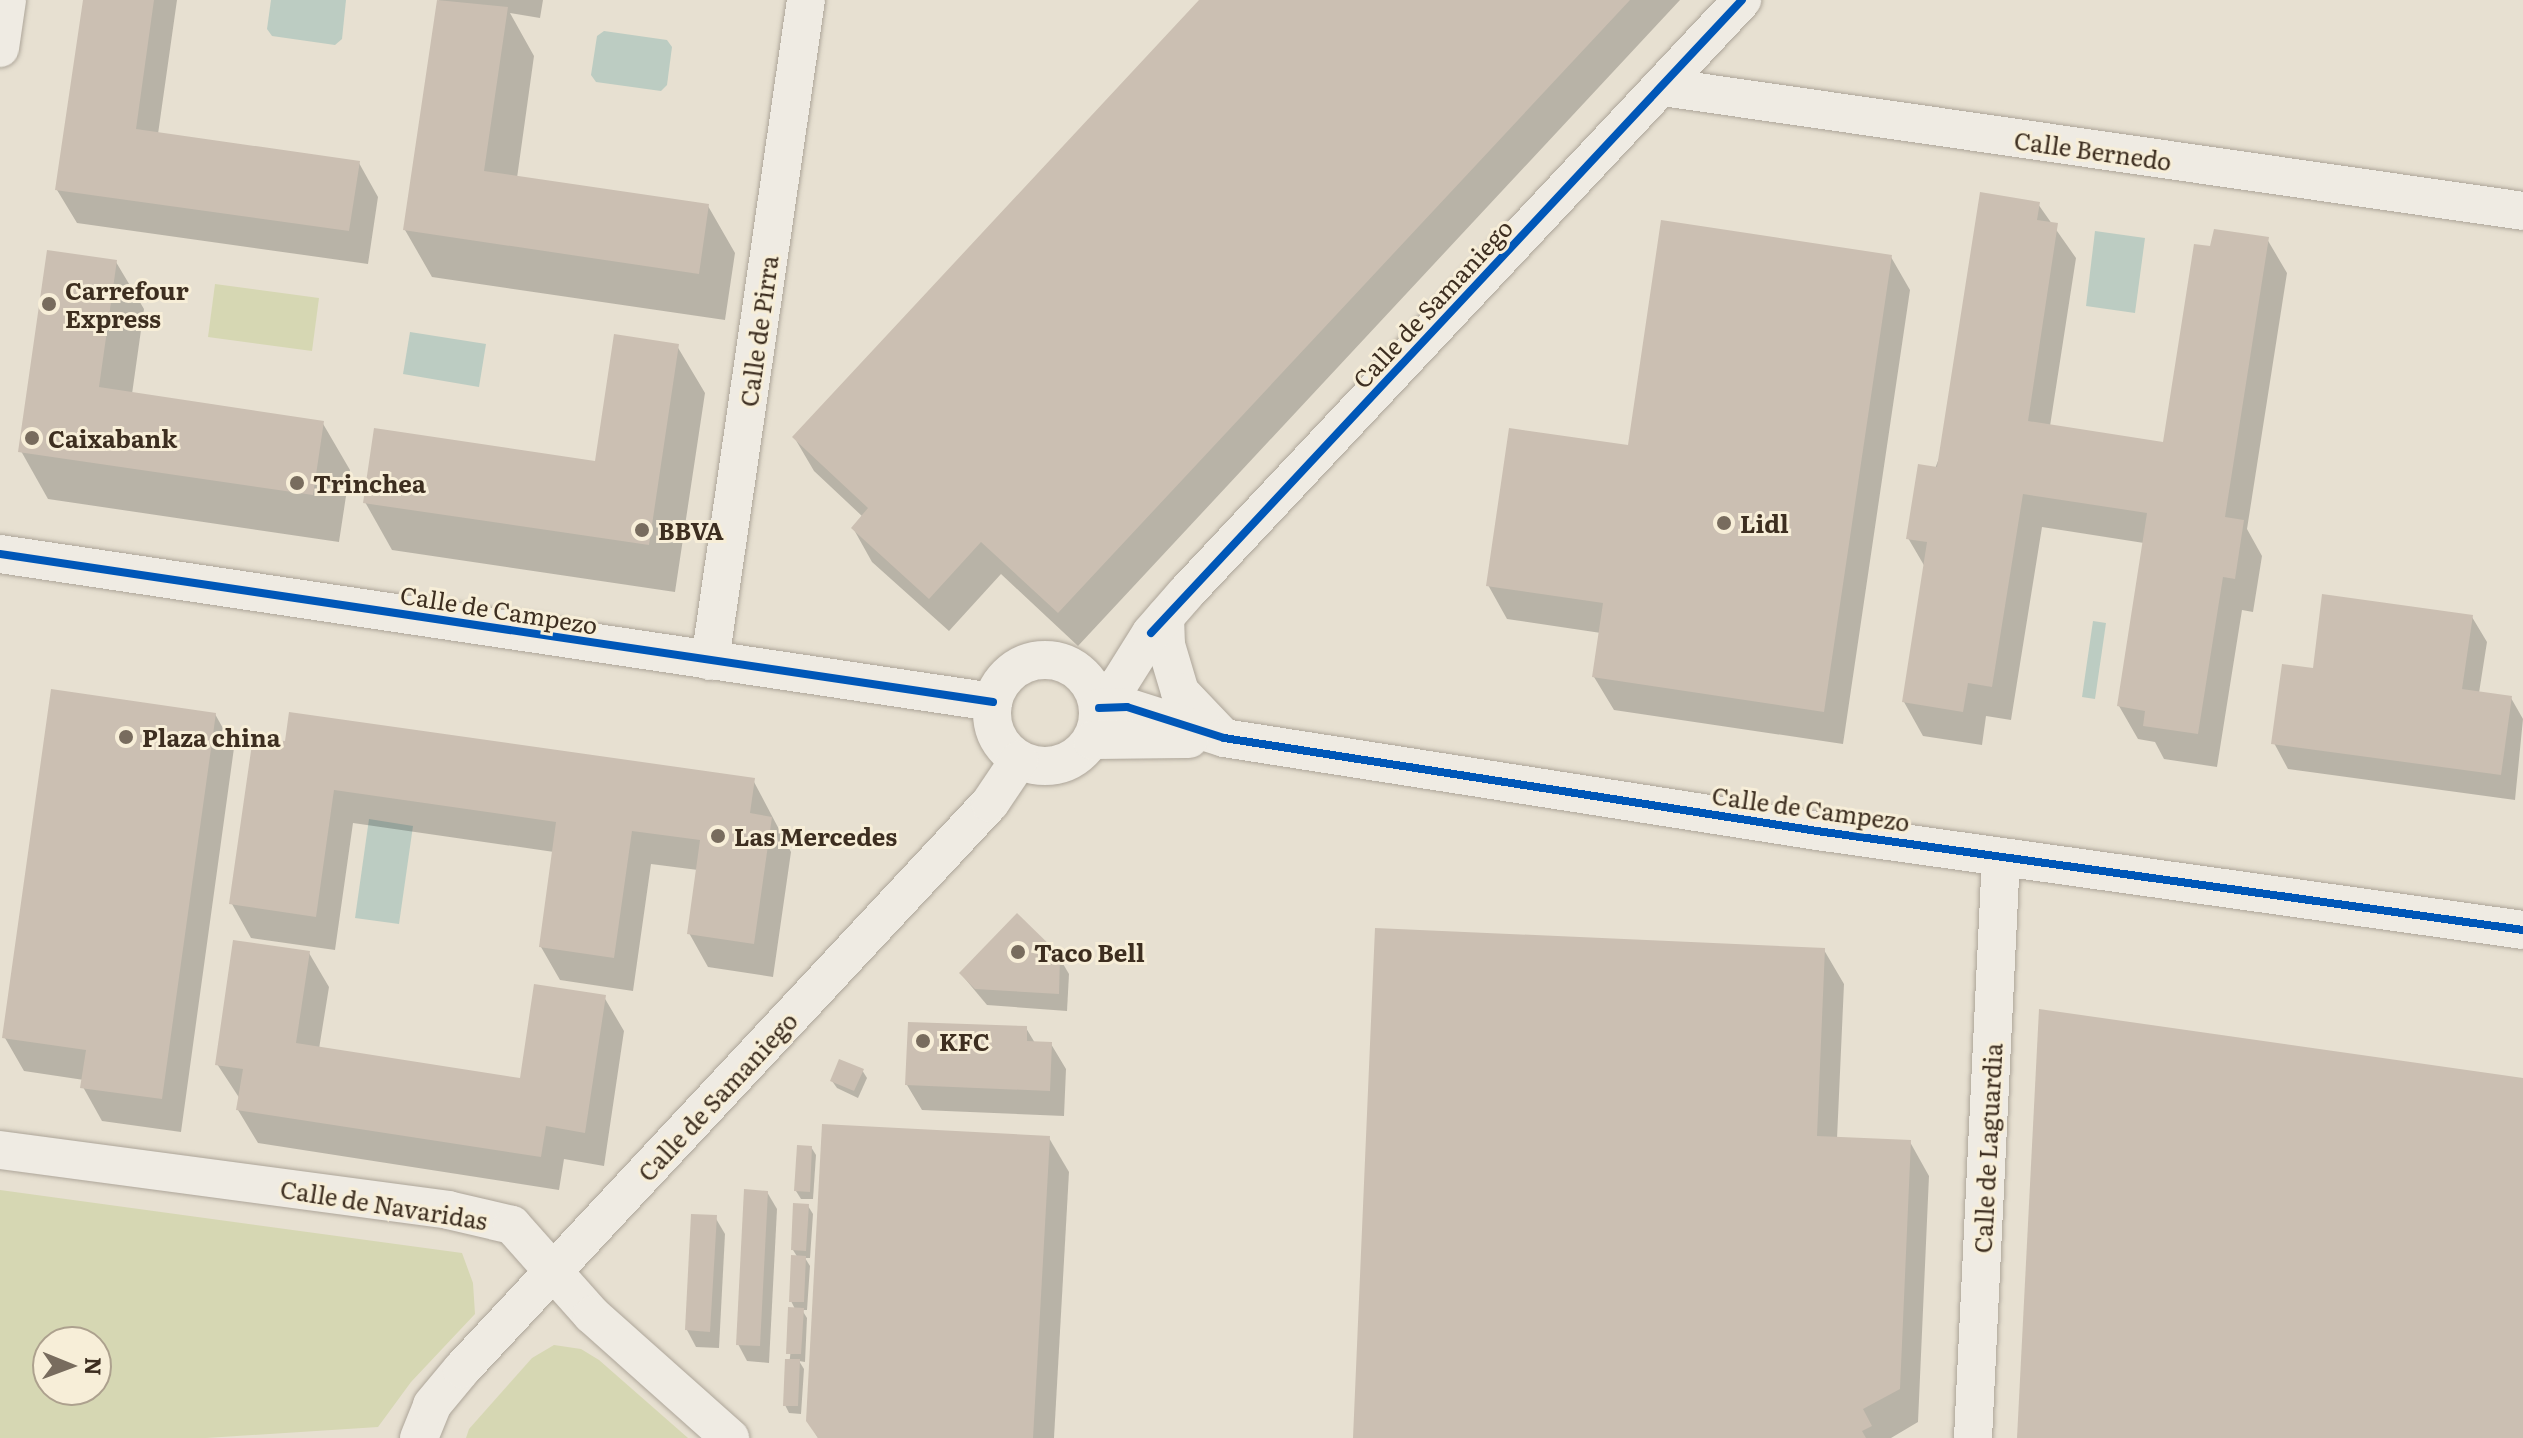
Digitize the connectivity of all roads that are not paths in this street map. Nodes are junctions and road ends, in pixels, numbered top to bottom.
1 (7, 0) edge
2 (806, 0) edge
3 (1742, 0) edge
4 (0, 48) edge
5 (1663, 87) junction
6 (2523, 211) edge
7 (0, 554) edge
8 (1158, 625) junction
9 (710, 661) junction
10 (993, 702) junction
11 (1092, 706) junction
12 (1224, 738) junction
13 (1019, 760) junction
14 (2001, 858) junction
15 (2523, 930) edge
16 (0, 1150) edge
17 (553, 1270) junction
18 (420, 1437) edge
19 (730, 1438) edge
20 (1973, 1438) edge

1 - 4 street
2 - 9 street, Calle de Pirra
3 - 5 street, Calle de Samaniego
5 - 6 street, Calle Bernedo
5 - 8 street, Calle de Samaniego
7 - 9 street, Calle de Campezo
8 - 11 street, Calle de Samaniego
8 - 12 street
9 - 10 street, Calle de Campezo
10 - 11 street
10 - 13 street
11 - 12 street, Calle de Campezo
11 - 13 street
12 - 14 street, Calle de Campezo
13 - 17 street, Calle de Samaniego
14 - 15 street, Calle de Campezo
14 - 20 street, Calle de Laguardia
16 - 17 street, Calle de Navaridas
17 - 18 street, Calle de Samaniego
17 - 19 street, Calle de Navaridas

